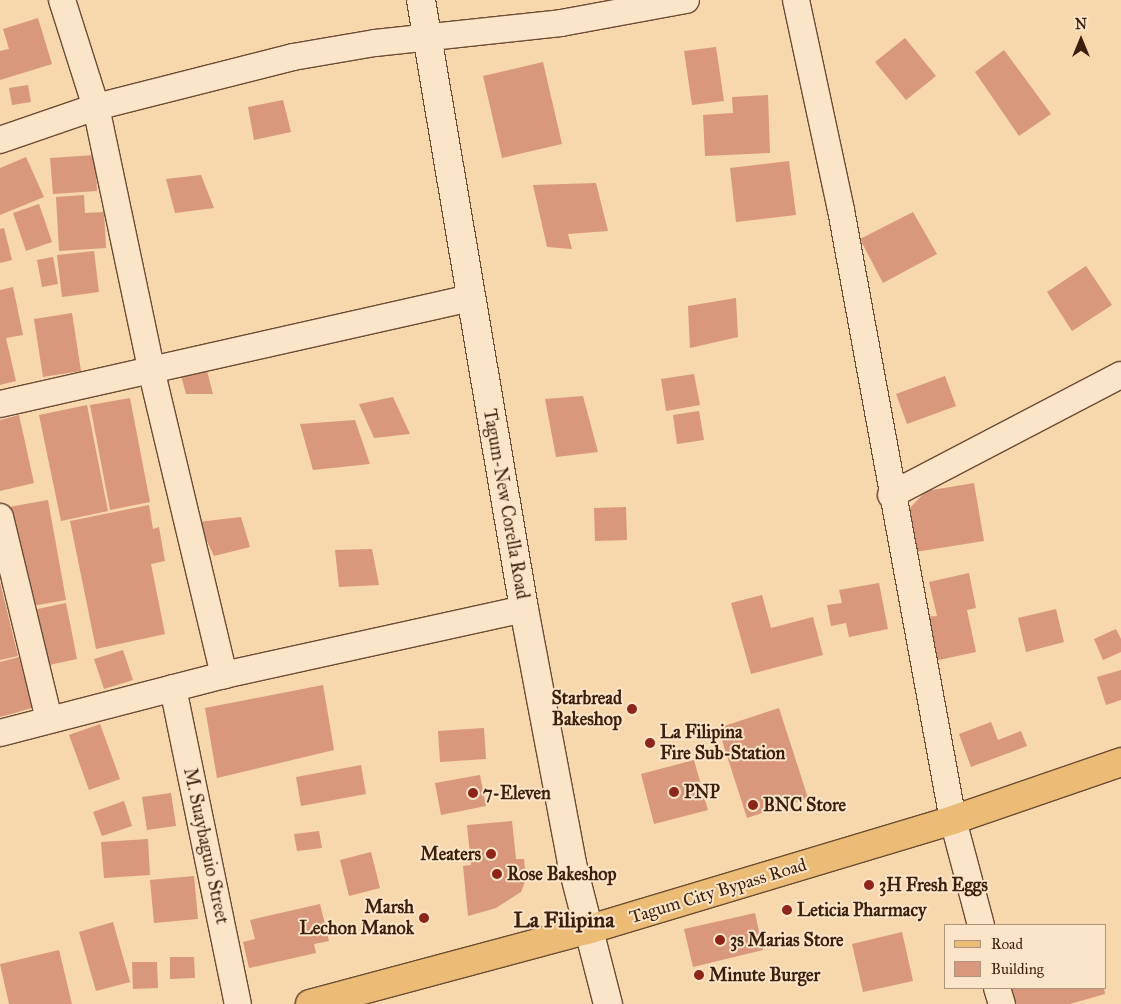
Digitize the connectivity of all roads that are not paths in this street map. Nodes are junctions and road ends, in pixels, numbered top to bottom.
1 (62, 0) edge
2 (420, 0) edge
3 (686, 0) edge
4 (796, 0) edge
5 (427, 36) junction
6 (96, 107) junction
7 (0, 140) edge
8 (472, 298) junction
9 (150, 369) junction
10 (1121, 375) edge
11 (0, 404) edge
12 (891, 495) junction
13 (0, 517) edge
14 (524, 609) junction
15 (224, 675) junction
16 (173, 688) junction
17 (49, 720) junction
18 (0, 733) edge
19 (1121, 762) edge
20 (953, 820) junction
21 (981, 924) edge
22 (587, 930) junction
23 (998, 989) edge
24 (238, 1004) edge
25 (310, 1004) edge
26 (608, 1004) edge
27 (1002, 1004) edge

1 - 6 street
2 - 5 main road, Tagum-New Corella Road
3 - 5 street
4 - 12 street
5 - 6 street
5 - 8 main road, Tagum-New Corella Road
6 - 7 street
6 - 9 street
8 - 9 street
8 - 14 main road, Tagum-New Corella Road
9 - 11 street
9 - 15 street
10 - 12 street
12 - 20 street
13 - 17 street
14 - 15 street
14 - 22 main road, Tagum-New Corella Road
15 - 16 street
16 - 17 street
16 - 24 street, M. Suaybaguio Street
17 - 18 street
19 - 20 main road, Tagum City Bypass Road
20 - 21 street
20 - 22 main road, Tagum City Bypass Road
22 - 25 main road, Tagum City Bypass Road
22 - 26 main road, Tagum-New Corella Road
23 - 27 street

